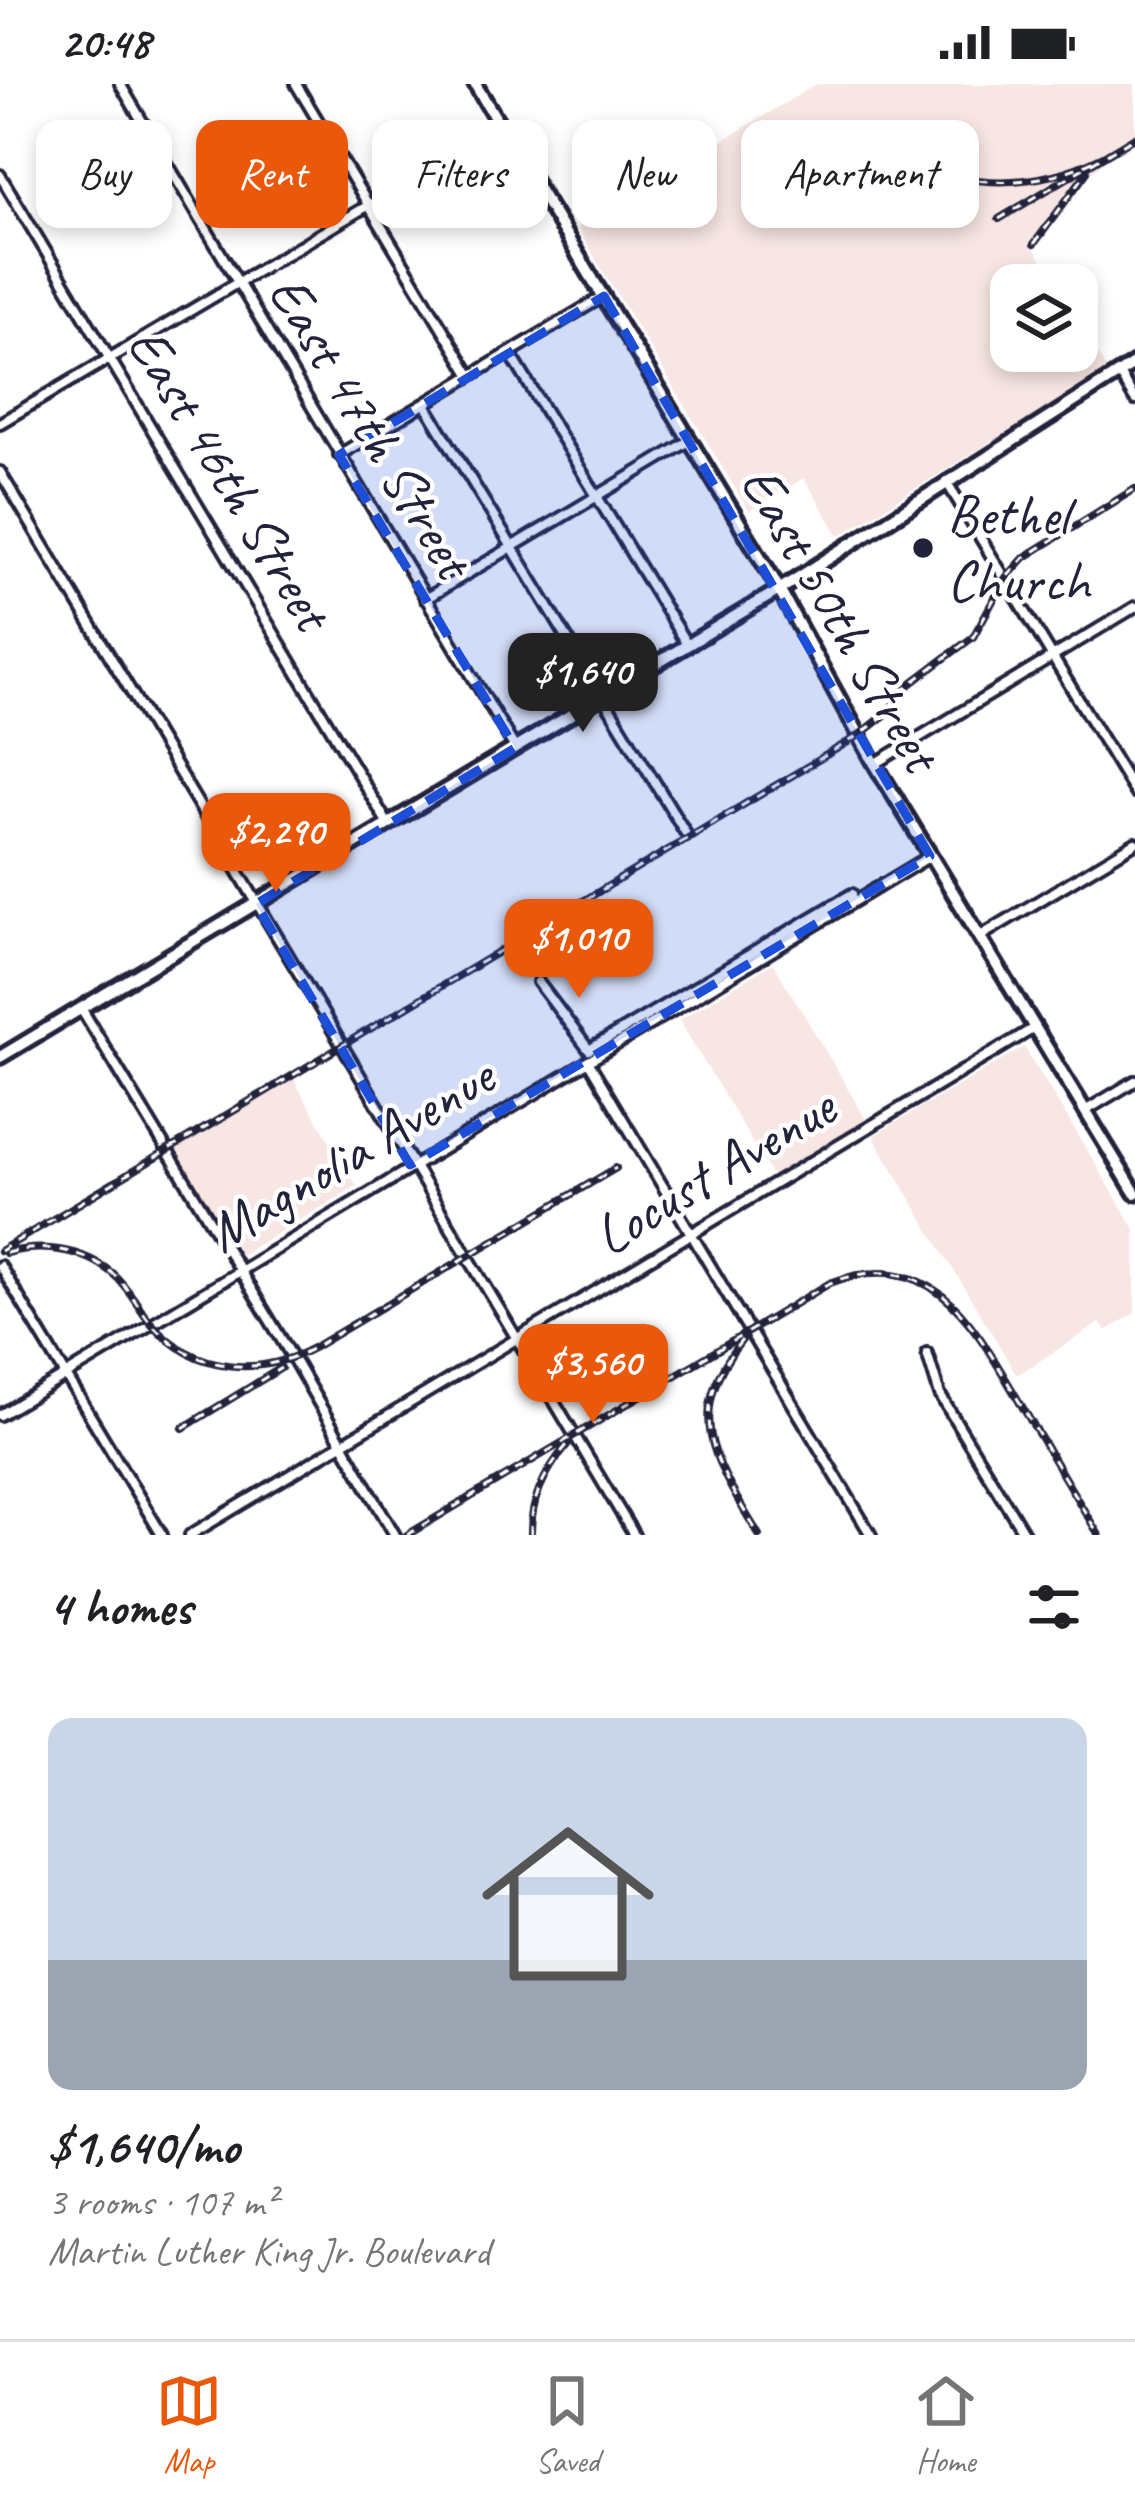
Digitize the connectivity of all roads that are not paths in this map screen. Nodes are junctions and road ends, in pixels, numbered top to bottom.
1 (120, 84) edge
2 (296, 84) edge
3 (475, 84) edge
4 (497, 120) edge
5 (0, 175) edge
6 (372, 203) edge
7 (548, 204) edge
8 (368, 205) junction
9 (238, 283) junction
10 (604, 296) junction
11 (510, 353) junction
12 (109, 357) junction
13 (1135, 363) edge
14 (1119, 374) junction
15 (470, 376) junction
16 (1135, 400) edge
17 (424, 404) junction
18 (0, 422) edge
19 (691, 440) junction
20 (339, 455) junction
21 (0, 472) edge
22 (946, 481) junction
23 (597, 496) junction
24 (511, 547) junction
25 (779, 590) junction
26 (425, 599) junction
27 (1135, 607) edge
28 (687, 645) junction
29 (1051, 657) junction
30 (601, 696) junction
31 (515, 748) junction
32 (874, 764) junction
33 (1135, 793) edge
34 (388, 824) junction
35 (685, 832) dead end
36 (1135, 843) edge
37 (930, 856) junction
38 (853, 894) dead end
39 (256, 904) junction
40 (979, 937) junction
41 (538, 982) dead end
42 (81, 1008) junction
43 (1034, 1028) junction
44 (0, 1057) edge
45 (588, 1060) junction
46 (1135, 1081) edge
47 (1084, 1112) junction
48 (410, 1165) junction
49 (1135, 1193) edge
50 (690, 1234) junction
51 (0, 1266) edge
52 (238, 1269) junction
53 (515, 1340) junction
54 (927, 1353) dead end
55 (64, 1374) junction
56 (0, 1415) edge
57 (342, 1444) junction
58 (162, 1535) edge
59 (190, 1535) edge
60 (395, 1535) edge
61 (634, 1535) edge
62 (871, 1535) edge
63 (1024, 1535) edge

1 - 9 street, East 47th Street
2 - 8 street
3 - 4 main road, East 50th Street
5 - 12 street, East 46th Street
6 - 8 street
7 - 10 main road, East 50th Street
8 - 9 street
8 - 15 street
9 - 12 street
9 - 20 street, East 47th Street
10 - 11 street
10 - 19 main road, East 50th Street
11 - 15 street
11 - 23 street
12 - 18 street
12 - 34 street, East 46th Street
13 - 14 main road
14 - 16 street
14 - 22 main road
15 - 17 street
17 - 20 street
17 - 24 street
19 - 23 street
19 - 25 main road, East 50th Street
20 - 26 street, East 47th Street
21 - 39 street
22 - 25 main road
22 - 29 street
23 - 24 street
23 - 28 street
24 - 26 street
24 - 30 street
25 - 28 main road
25 - 32 main road, East 50th Street
26 - 31 street, East 47th Street
27 - 29 street
28 - 30 main road
29 - 32 street
29 - 33 street
30 - 31 main road
30 - 35 street
31 - 34 main road
32 - 37 main road, East 50th Street
34 - 39 main road
36 - 40 street
37 - 40 main road, East 50th Street
37 - 45 street, Magnolia Avenue
38 - 41 street
39 - 42 main road
39 - 48 street
40 - 43 main road, East 50th Street
42 - 44 main road
42 - 52 street
43 - 47 main road, East 50th Street
43 - 50 street, Locust Avenue
45 - 48 street, Magnolia Avenue
45 - 50 street
46 - 47 street
47 - 49 main road, East 50th Street
48 - 52 street, Magnolia Avenue
48 - 53 street
50 - 53 street, Locust Avenue
50 - 62 street
51 - 55 street
52 - 55 street, Magnolia Avenue
52 - 57 street
53 - 57 street, Locust Avenue
53 - 61 street
54 - 63 street
55 - 56 street, Magnolia Avenue
55 - 58 street
57 - 59 street, Locust Avenue
57 - 60 street

